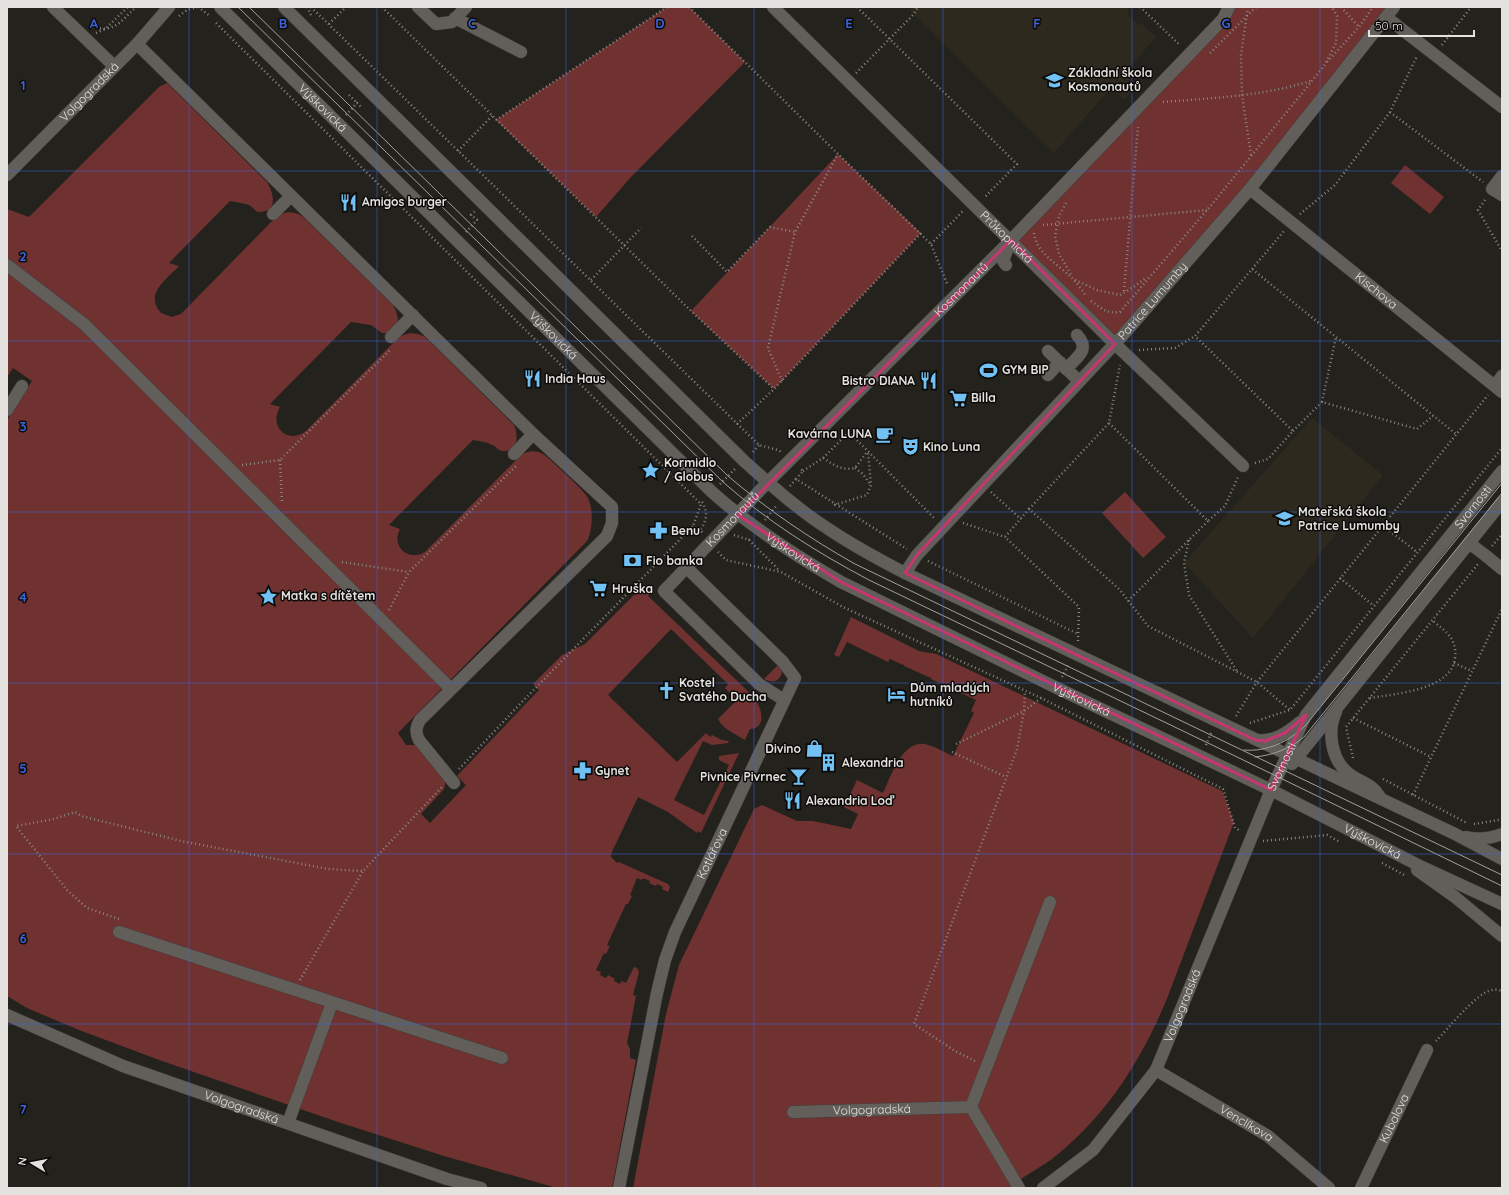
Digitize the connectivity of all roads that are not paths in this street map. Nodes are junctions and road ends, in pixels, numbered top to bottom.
1 (52, 7) edge
2 (284, 7) edge
3 (418, 7) edge
4 (466, 7) edge
5 (773, 7) edge
6 (1229, 7) edge
7 (1394, 7) edge
8 (221, 8) edge
9 (174, 10) edge
10 (1386, 17) junction
11 (455, 18) junction
12 (136, 44) junction
13 (521, 52) dead end
14 (114, 66) junction
15 (1502, 106) edge
16 (7, 175) edge
17 (1502, 176) edge
18 (1250, 189) junction
19 (1497, 192) edge
20 (291, 196) junction
21 (273, 214) dead end
22 (1011, 240) junction
23 (7, 265) edge
24 (1006, 265) dead end
25 (412, 315) junction
26 (1077, 335) dead end
27 (391, 343) road end
28 (1118, 347) junction
29 (1048, 351) dead end
30 (1063, 365) junction
31 (1048, 375) dead end
32 (1079, 381) junction
33 (22, 386) dead end
34 (1496, 389) edge
35 (7, 410) edge
36 (534, 434) junction
37 (517, 458) road end
38 (1242, 466) road end
39 (1502, 471) edge
40 (768, 482) junction
41 (1502, 502) edge
42 (738, 515) junction
43 (1469, 543) junction
44 (687, 568) junction
45 (1502, 569) edge
46 (905, 573) junction
47 (451, 689) junction
48 (784, 700) junction
49 (1340, 704) junction
50 (1306, 715) junction
51 (1255, 740) junction
52 (1292, 756) junction
53 (452, 781) road end
54 (1271, 790) junction
55 (1382, 800) junction
56 (1455, 834) junction
57 (1502, 834) edge
58 (1381, 846) junction
59 (1502, 859) edge
60 (1050, 902) dead end
61 (1502, 904) edge
62 (119, 932) dead end
63 (1502, 936) edge
64 (332, 1003) junction
65 (7, 1015) edge
66 (1427, 1050) road end
67 (502, 1058) dead end
68 (1156, 1070) junction
69 (971, 1107) junction
70 (793, 1112) dead end
71 (288, 1124) junction
72 (481, 1188) edge
73 (619, 1188) edge
74 (1019, 1188) edge
75 (1042, 1188) edge
76 (1329, 1188) edge
77 (1361, 1188) edge

1 - 14 street
2 - 40 street
3 - 11 street
4 - 11 street
5 - 22 street, Průkopnická
6 - 22 street, Kosmonautů
7 - 10 street, Patrice Lumumby
8 - 42 street, Výškovická
9 - 12 street, Volgogradská
10 - 15 street
10 - 18 street, Patrice Lumumby
11 - 13 street
12 - 14 street, Volgogradská
12 - 20 street
14 - 16 street, Volgogradská
17 - 19 street
18 - 28 street, Patrice Lumumby
18 - 34 street, Kischova
20 - 21 street
20 - 25 street
22 - 24 street
22 - 28 street, Průkopnická
22 - 40 street, Kosmonautů
23 - 47 street
25 - 27 street
25 - 36 street
26 - 30 street
28 - 32 street, Patrice Lumumby
28 - 38 street, Průkopnická
29 - 30 street
30 - 31 street
30 - 32 street
32 - 46 street, Patrice Lumumby
33 - 35 street
36 - 37 street
36 - 47 street
39 - 50 street, Svornosti
40 - 42 street, Kosmonautů
40 - 46 street
41 - 43 street, Svornosti
42 - 44 street, Kosmonautů
42 - 54 street, Výškovická
43 - 45 street
43 - 49 street, Svornosti
44 - 48 street, Kotlářova
44 - 48 street, Kosmonautů
46 - 51 street
47 - 53 street
48 - 73 street, Kotlářova
49 - 52 street, Svornosti
49 - 55 street
50 - 51 street
50 - 52 street, Svornosti
51 - 52 street
52 - 54 street, Svornosti
52 - 55 street
54 - 58 street, Výškovická
54 - 68 street, Volgogradská
55 - 56 street
56 - 57 street
56 - 59 street
58 - 61 street, Výškovická
58 - 63 street
60 - 69 street
62 - 64 street
64 - 67 street
64 - 71 street
65 - 71 street, Volgogradská
66 - 77 street, Kubalova
68 - 75 street, Volgogradská
68 - 76 street, Venclíkova
69 - 70 street, Volgogradská
69 - 74 street
71 - 72 street, Volgogradská

